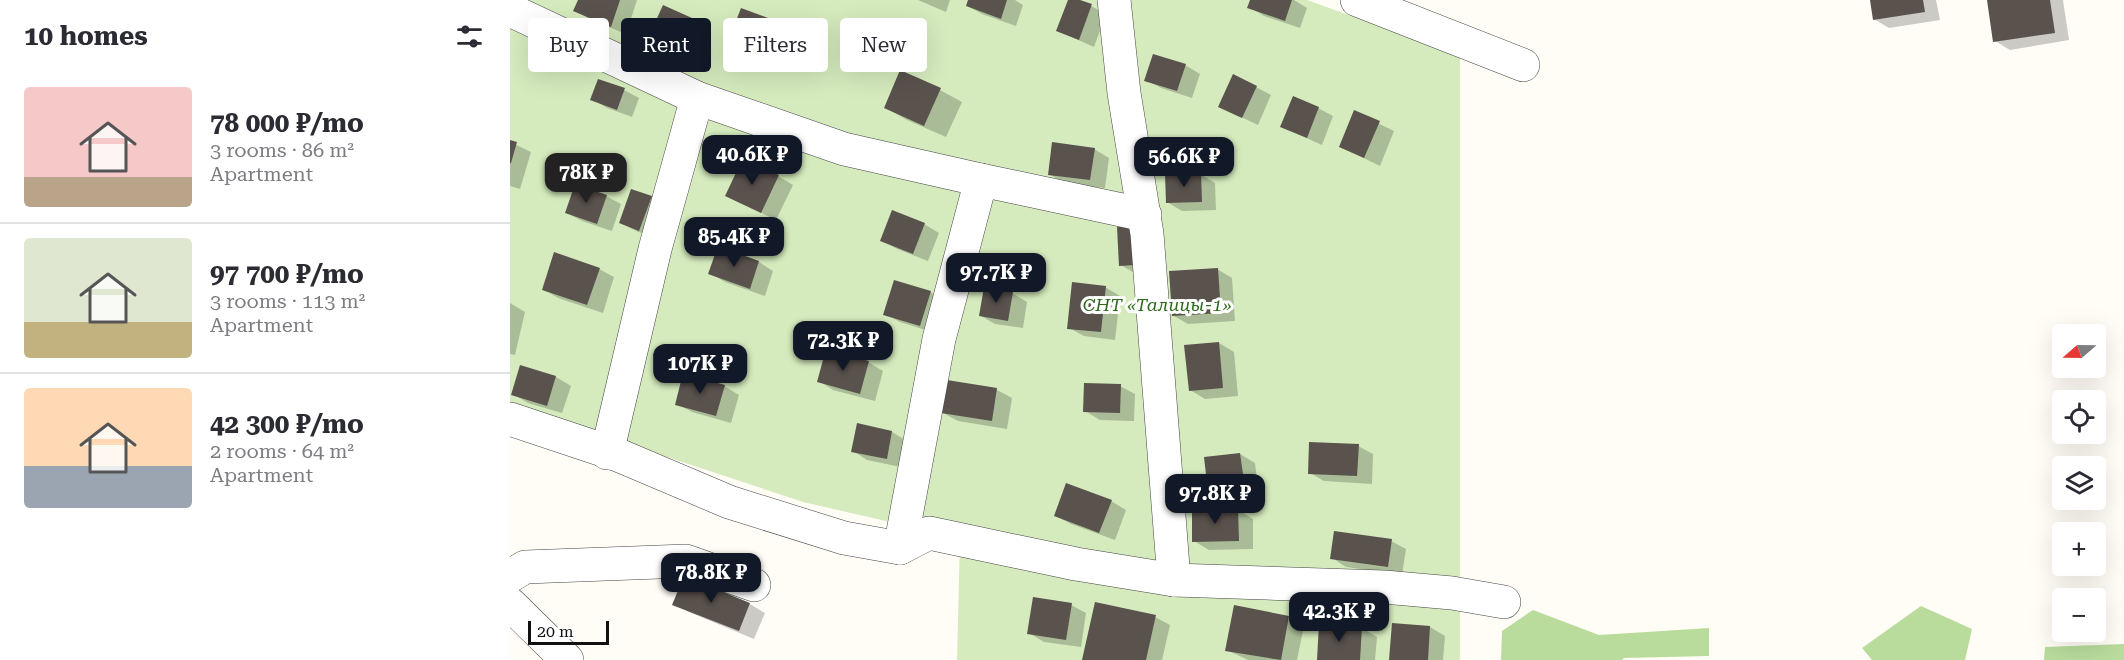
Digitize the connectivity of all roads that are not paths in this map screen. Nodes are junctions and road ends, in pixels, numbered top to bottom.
1 (1114, 0) edge
2 (1357, 0) edge
3 (510, 10) edge
4 (1523, 65) dead end
5 (697, 98) junction
6 (981, 180) junction
7 (1145, 215) junction
8 (510, 419) edge
9 (607, 453) junction
10 (900, 548) junction
11 (510, 576) edge
12 (1174, 580) junction
13 (754, 585) dead end
14 (1504, 602) dead end
15 (510, 604) edge
16 (567, 660) edge

1 - 7 lane
2 - 4 lane
3 - 5 lane
5 - 6 lane
5 - 9 lane
6 - 7 lane
6 - 10 lane
7 - 12 lane
8 - 9 lane
9 - 10 lane
10 - 12 lane
11 - 13 lane
12 - 14 lane
15 - 16 lane

